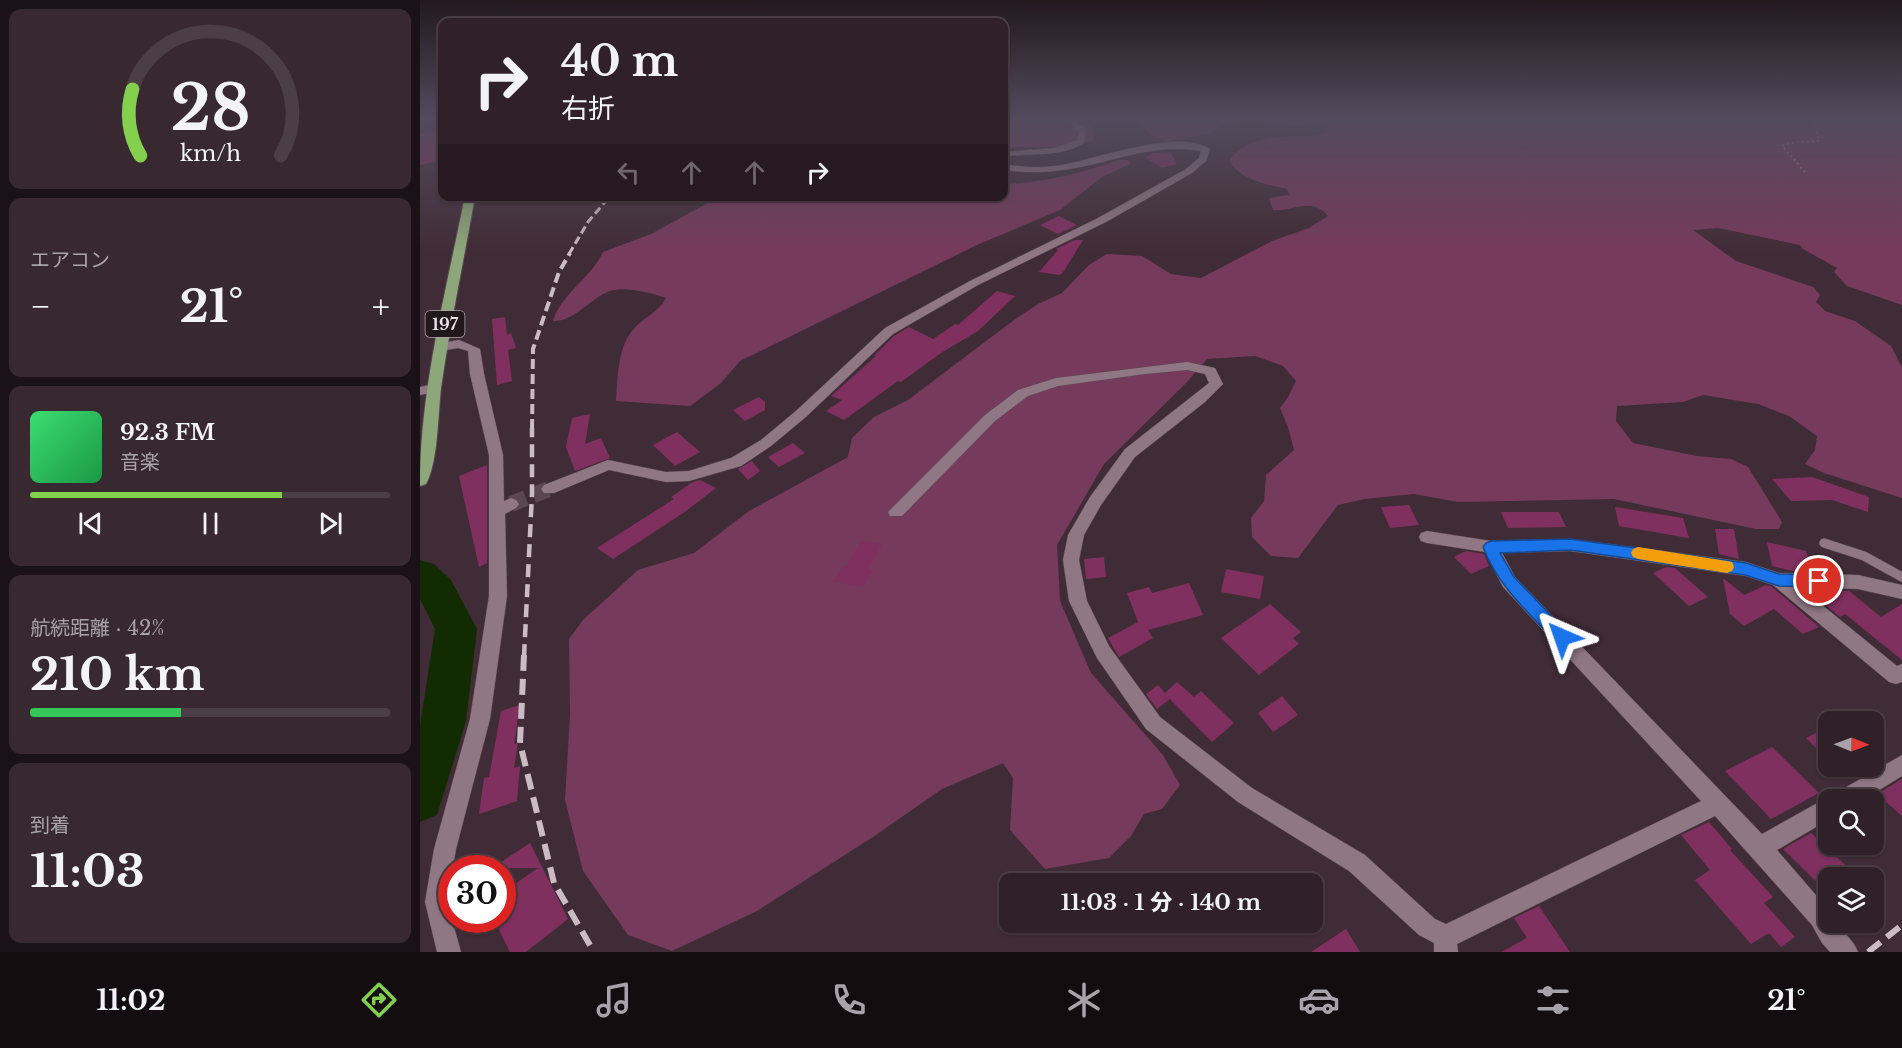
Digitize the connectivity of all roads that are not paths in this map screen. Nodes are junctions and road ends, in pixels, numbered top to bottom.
1 (1084, 163) edge
2 (1198, 163) edge
3 (1008, 169) edge
4 (469, 201) edge
5 (441, 346) junction
6 (427, 390) edge
7 (420, 480) edge
8 (549, 489) tunnel mouth
9 (896, 512) dead end
10 (1427, 537) dead end
11 (1824, 543) dead end
12 (1491, 547) junction
13 (1902, 577) edge
14 (1779, 580) junction
15 (1902, 592) edge
16 (1902, 672) edge
17 (1902, 765) edge
18 (1862, 789) edge
19 (1717, 804) junction
20 (1818, 814) edge
21 (1760, 848) junction
22 (1445, 944) edge
23 (449, 952) edge
24 (1846, 952) edge

1 - 3 street
2 - 8 street
4 - 5 highway, 197
5 - 6 highway, 197
5 - 23 street
6 - 7 highway, 197
9 - 22 street
10 - 12 street
11 - 13 lane
12 - 14 street
12 - 19 street
14 - 15 street
14 - 16 street
17 - 18 street
19 - 21 street
19 - 22 street
20 - 21 street
21 - 24 street

